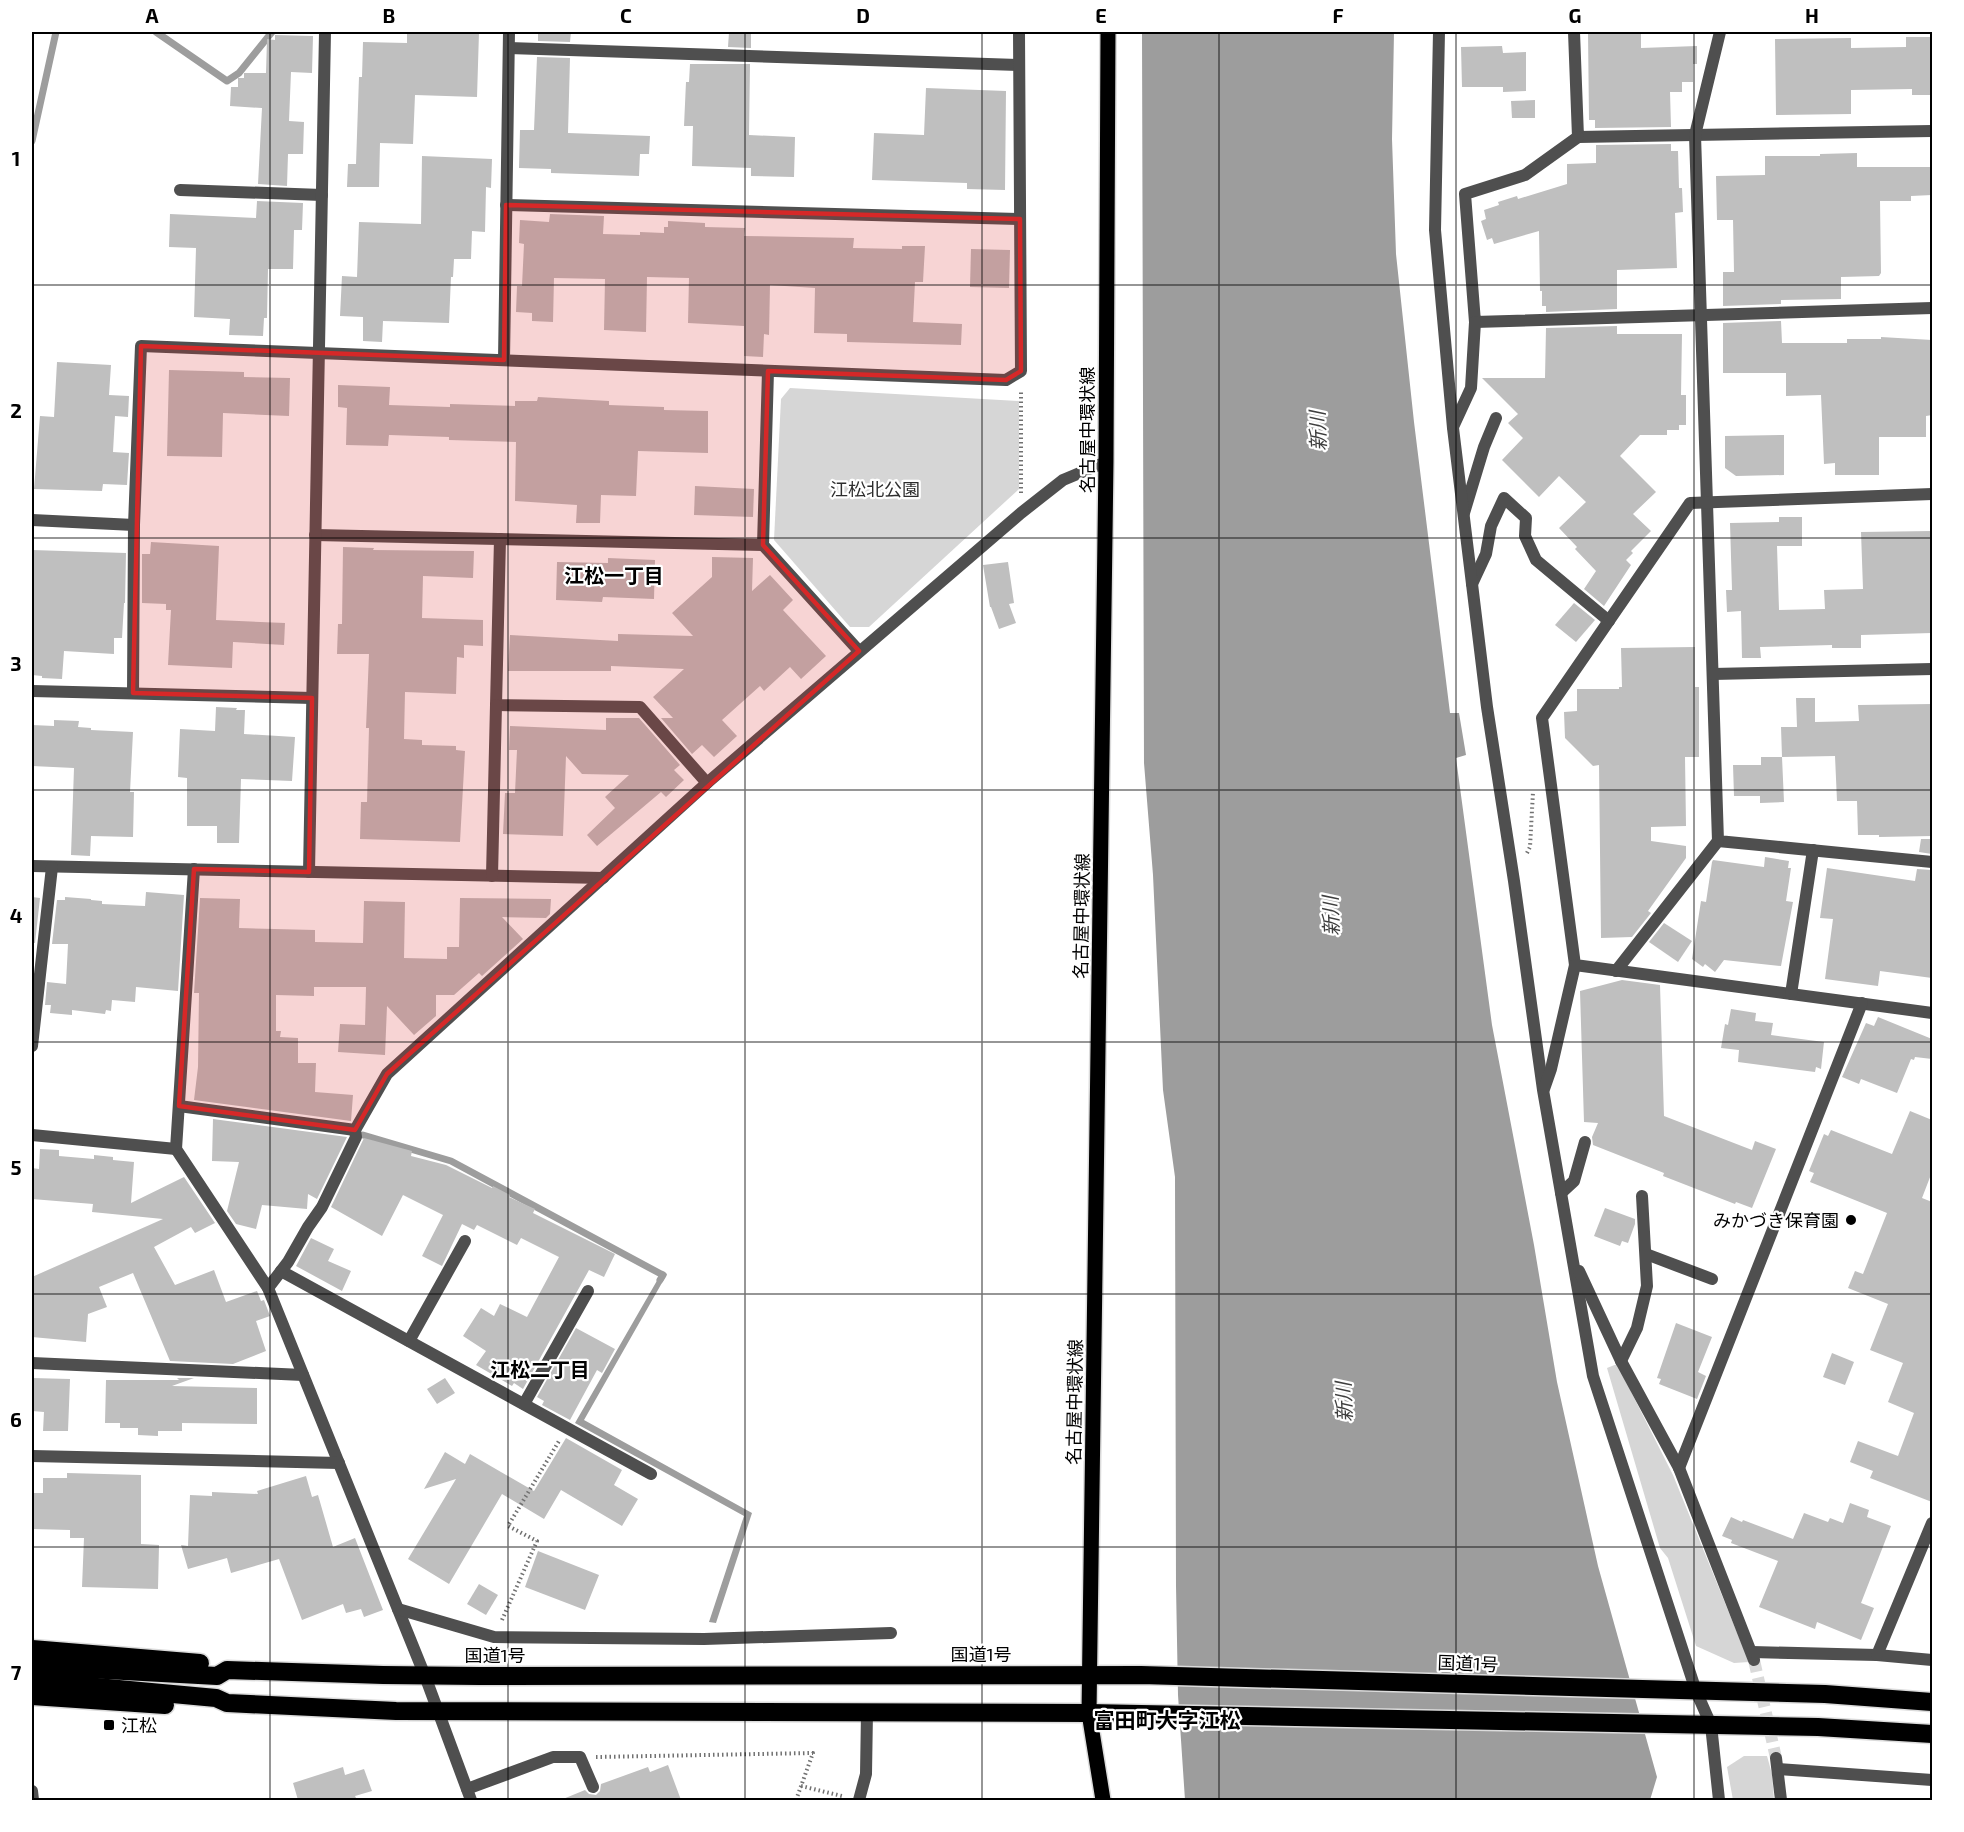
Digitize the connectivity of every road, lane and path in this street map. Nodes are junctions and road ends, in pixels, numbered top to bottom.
1 (326, 32) edge
2 (509, 32) edge
3 (1019, 32) edge
4 (1108, 32) edge
5 (1439, 32) edge
6 (1574, 32) edge
7 (1720, 32) edge
8 (509, 48) junction
9 (1019, 65) junction
10 (1932, 131) edge
11 (1695, 135) junction
12 (1578, 137) junction
13 (180, 190) dead end
14 (322, 195) junction
15 (506, 205) junction
16 (1020, 219) junction
17 (1932, 308) edge
18 (1701, 315) junction
19 (1475, 322) junction
20 (319, 353) junction
21 (504, 360) junction
22 (768, 371) junction
23 (1021, 371) junction
24 (1496, 418) dead end
25 (1453, 428) junction
26 (1106, 462) junction
27 (1932, 494) edge
28 (1707, 502) junction
29 (1021, 513) junction
30 (1463, 515) junction
31 (32, 520) edge
32 (134, 525) junction
33 (315, 535) junction
34 (500, 539) junction
35 (763, 545) junction
36 (1472, 584) junction
37 (1609, 621) junction
38 (860, 651) junction
39 (1932, 669) edge
40 (1713, 675) junction
41 (32, 691) edge
42 (133, 693) junction
43 (312, 698) junction
44 (496, 705) junction
45 (707, 783) junction
46 (1533, 785) dead end
47 (1718, 841) junction
48 (1813, 850) junction
49 (1932, 862) edge
50 (32, 866) edge
51 (52, 867) junction
52 (194, 869) junction
53 (309, 872) junction
54 (492, 876) junction
55 (603, 878) junction
56 (1514, 881) junction
57 (1575, 965) junction
58 (1616, 970) junction
59 (1791, 994) junction
60 (1862, 1003) junction
61 (1932, 1013) edge
62 (32, 1047) edge
63 (1543, 1090) junction
64 (179, 1106) junction
65 (355, 1130) junction
66 (32, 1135) edge
67 (1585, 1142) dead end
68 (176, 1149) junction
69 (1561, 1193) junction
70 (1642, 1196) dead end
71 (465, 1241) dead end
72 (1571, 1254) junction
73 (1646, 1254) junction
74 (281, 1271) junction
75 (1712, 1279) dead end
76 (268, 1288) junction
77 (588, 1292) dead end
78 (409, 1341) junction
79 (1621, 1361) junction
80 (32, 1363) edge
81 (303, 1375) junction
82 (524, 1404) junction
83 (567, 1427) junction
84 (32, 1455) edge
85 (339, 1463) junction
86 (1679, 1468) junction
87 (651, 1474) dead end
88 (1932, 1523) edge
89 (1928, 1546) edge
90 (398, 1609) junction
91 (891, 1633) dead end
92 (494, 1637) junction
93 (32, 1648) edge
94 (1877, 1655) junction
95 (1932, 1660) edge
96 (32, 1666) edge
97 (227, 1670) junction
98 (1089, 1674) junction
99 (425, 1676) junction
100 (32, 1682) edge
101 (1696, 1690) junction
102 (32, 1696) edge
103 (1932, 1702) edge
104 (227, 1703) junction
105 (439, 1712) junction
106 (867, 1712) junction
107 (1089, 1713) junction
108 (1711, 1725) junction
109 (1932, 1734) edge
110 (580, 1757) junction
111 (1932, 1780) edge
112 (801, 1786) junction
113 (593, 1787) dead end
114 (32, 1791) edge
115 (469, 1795) edge
116 (846, 1797) dead end
117 (33, 1800) edge
118 (796, 1800) edge
119 (859, 1800) edge
120 (1103, 1800) edge
121 (1719, 1800) edge
122 (1781, 1800) edge

1 - 14 street
2 - 8 street
3 - 9 street
4 - 26 main road, 名古屋中環状線
5 - 25 street
6 - 12 street
7 - 11 street
8 - 9 street
8 - 15 street
9 - 16 street
10 - 11 street
11 - 12 street
11 - 18 street
12 - 19 street
13 - 14 street
14 - 20 street
15 - 16 street
15 - 21 street
16 - 23 street
17 - 18 street
18 - 19 street
18 - 28 street
19 - 25 street
20 - 21 street
20 - 32 street
20 - 33 street
21 - 22 street
22 - 23 street
22 - 35 street
23 - 29 path
24 - 30 street
25 - 30 street
26 - 29 street
26 - 98 main road, 名古屋中環状線
27 - 28 street
28 - 37 street
28 - 40 street
29 - 38 street
30 - 36 street
31 - 32 street
32 - 42 street
33 - 34 street
33 - 43 street
34 - 35 street
34 - 44 street
35 - 38 street
36 - 37 street
36 - 56 street
37 - 57 street
38 - 45 street
39 - 40 street
40 - 47 street
41 - 42 street
42 - 43 street
43 - 53 street
44 - 45 street
44 - 54 street
45 - 55 street
46 - 56 path
47 - 48 street
47 - 58 street
48 - 49 street
48 - 59 street
50 - 51 street
51 - 52 street
51 - 62 street
52 - 53 street
52 - 64 street
53 - 54 street
54 - 55 street
55 - 65 street
56 - 63 street
57 - 58 street
57 - 63 street
58 - 59 street
59 - 60 street
60 - 61 street
60 - 86 street
63 - 69 street
64 - 65 street
64 - 68 street
65 - 74 street
66 - 68 street
67 - 69 street
68 - 76 street
69 - 72 street
70 - 73 street
71 - 78 street
72 - 79 street
72 - 101 street
73 - 75 street
73 - 79 street
74 - 76 street
74 - 78 street
76 - 81 street
77 - 82 street
78 - 82 street
79 - 86 street
80 - 81 street
81 - 85 street
82 - 83 street
83 - 87 street
83 - 92 path
84 - 85 street
85 - 90 street
86 - 94 street
88 - 89 street
89 - 94 street
90 - 92 street
90 - 99 street
91 - 92 street
93 - 97 highway
94 - 95 street
96 - 97 highway, 国道1号
97 - 99 highway, 国道1号
98 - 99 highway, 国道1号
98 - 101 highway, 国道1号
98 - 107 main road, 名古屋中環状線
99 - 105 street
100 - 104 highway
101 - 103 highway, 国道1号
101 - 108 street
102 - 104 highway
104 - 105 highway
105 - 106 highway
105 - 115 street
106 - 107 highway
106 - 119 street
107 - 108 highway
107 - 120 main road, 名古屋中環状線
108 - 109 highway
108 - 121 street
110 - 112 path
110 - 113 street
110 - 115 street
111 - 122 street
112 - 116 path
112 - 118 path
114 - 117 street

